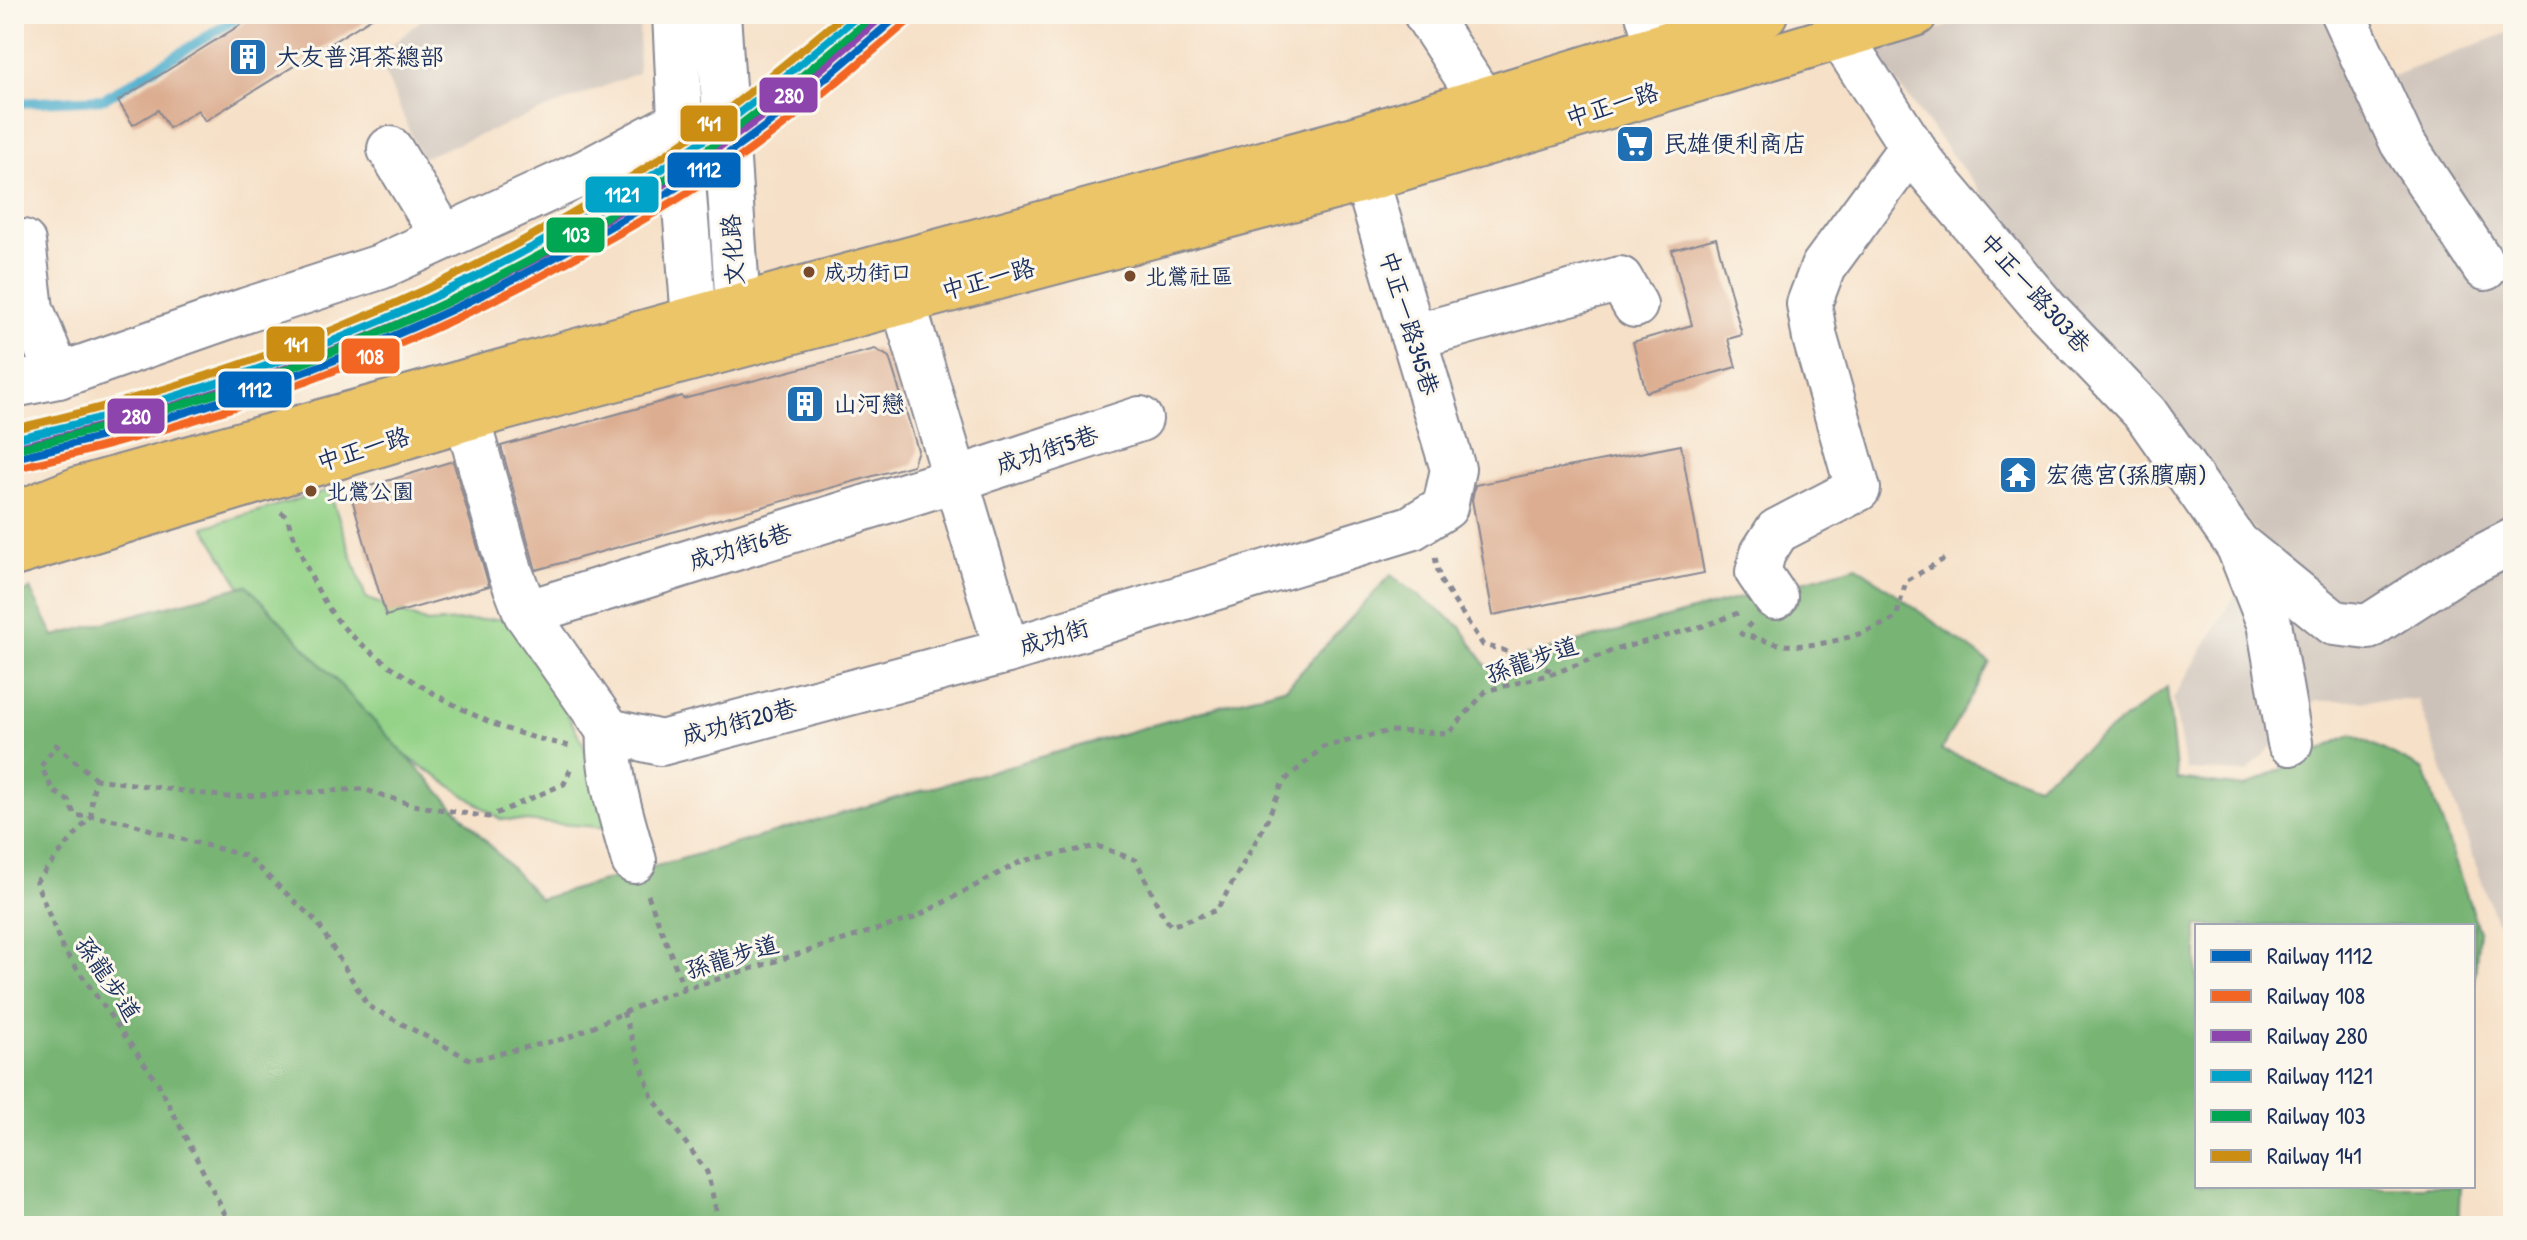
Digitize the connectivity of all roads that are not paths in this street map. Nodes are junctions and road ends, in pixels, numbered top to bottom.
1 (675, 14) edge
2 (1426, 14) edge
3 (1765, 14) edge
4 (1915, 14) edge
5 (2343, 14) edge
6 (729, 24) edge
7 (1653, 30) edge
8 (1840, 36) junction
9 (1671, 88) junction
10 (1482, 100) junction
11 (680, 122) junction
12 (1912, 146) junction
13 (390, 149) dead end
14 (1360, 159) junction
15 (443, 236) junction
16 (23, 242) dead end
17 (2485, 268) dead end
18 (903, 302) junction
19 (1635, 305) dead end
20 (738, 307) junction
21 (708, 334) junction
22 (1413, 337) junction
23 (58, 376) junction
24 (14, 385) edge
25 (467, 418) junction
26 (1140, 419) dead end
27 (954, 480) junction
28 (1437, 512) joint
29 (14, 515) edge
30 (2513, 541) edge
31 (2237, 544) junction
32 (14, 554) edge
33 (1775, 597) road end
34 (526, 613) junction
35 (1007, 651) junction
36 (598, 743) junction
37 (2290, 743) dead end
38 (634, 861) road end

1 - 11 street
2 - 10 street
3 - 7 main road, 中正一路
4 - 8 main road, 中正一路
5 - 17 street
6 - 20 street, 文化路
7 - 9 street
7 - 10 main road, 中正一路
8 - 9 main road, 中正一路
8 - 12 street, 中正一路303巷
9 - 14 main road, 中正一路
10 - 14 main road, 中正一路
11 - 15 street
11 - 21 street
12 - 31 street, 中正一路303巷
12 - 33 street
13 - 15 street
14 - 18 main road, 中正一路
14 - 20 main road, 中正一路
14 - 22 street, 中正一路345巷
15 - 23 street
16 - 23 street
18 - 21 main road, 中正一路
18 - 27 street, 成功街
19 - 22 street
20 - 21 main road, 中正一路
21 - 25 main road, 中正一路
21 - 29 main road, 中正一路
22 - 28 street, 中正一路345巷
23 - 24 street
25 - 32 main road, 中正一路
25 - 34 street
26 - 27 street, 成功街5巷
27 - 34 street, 成功街6巷
27 - 35 street, 成功街
28 - 35 street, 成功街
30 - 31 street, 中正一路303巷
31 - 37 street, 中正一路303巷
34 - 36 street
35 - 36 street, 成功街20巷
36 - 38 street

